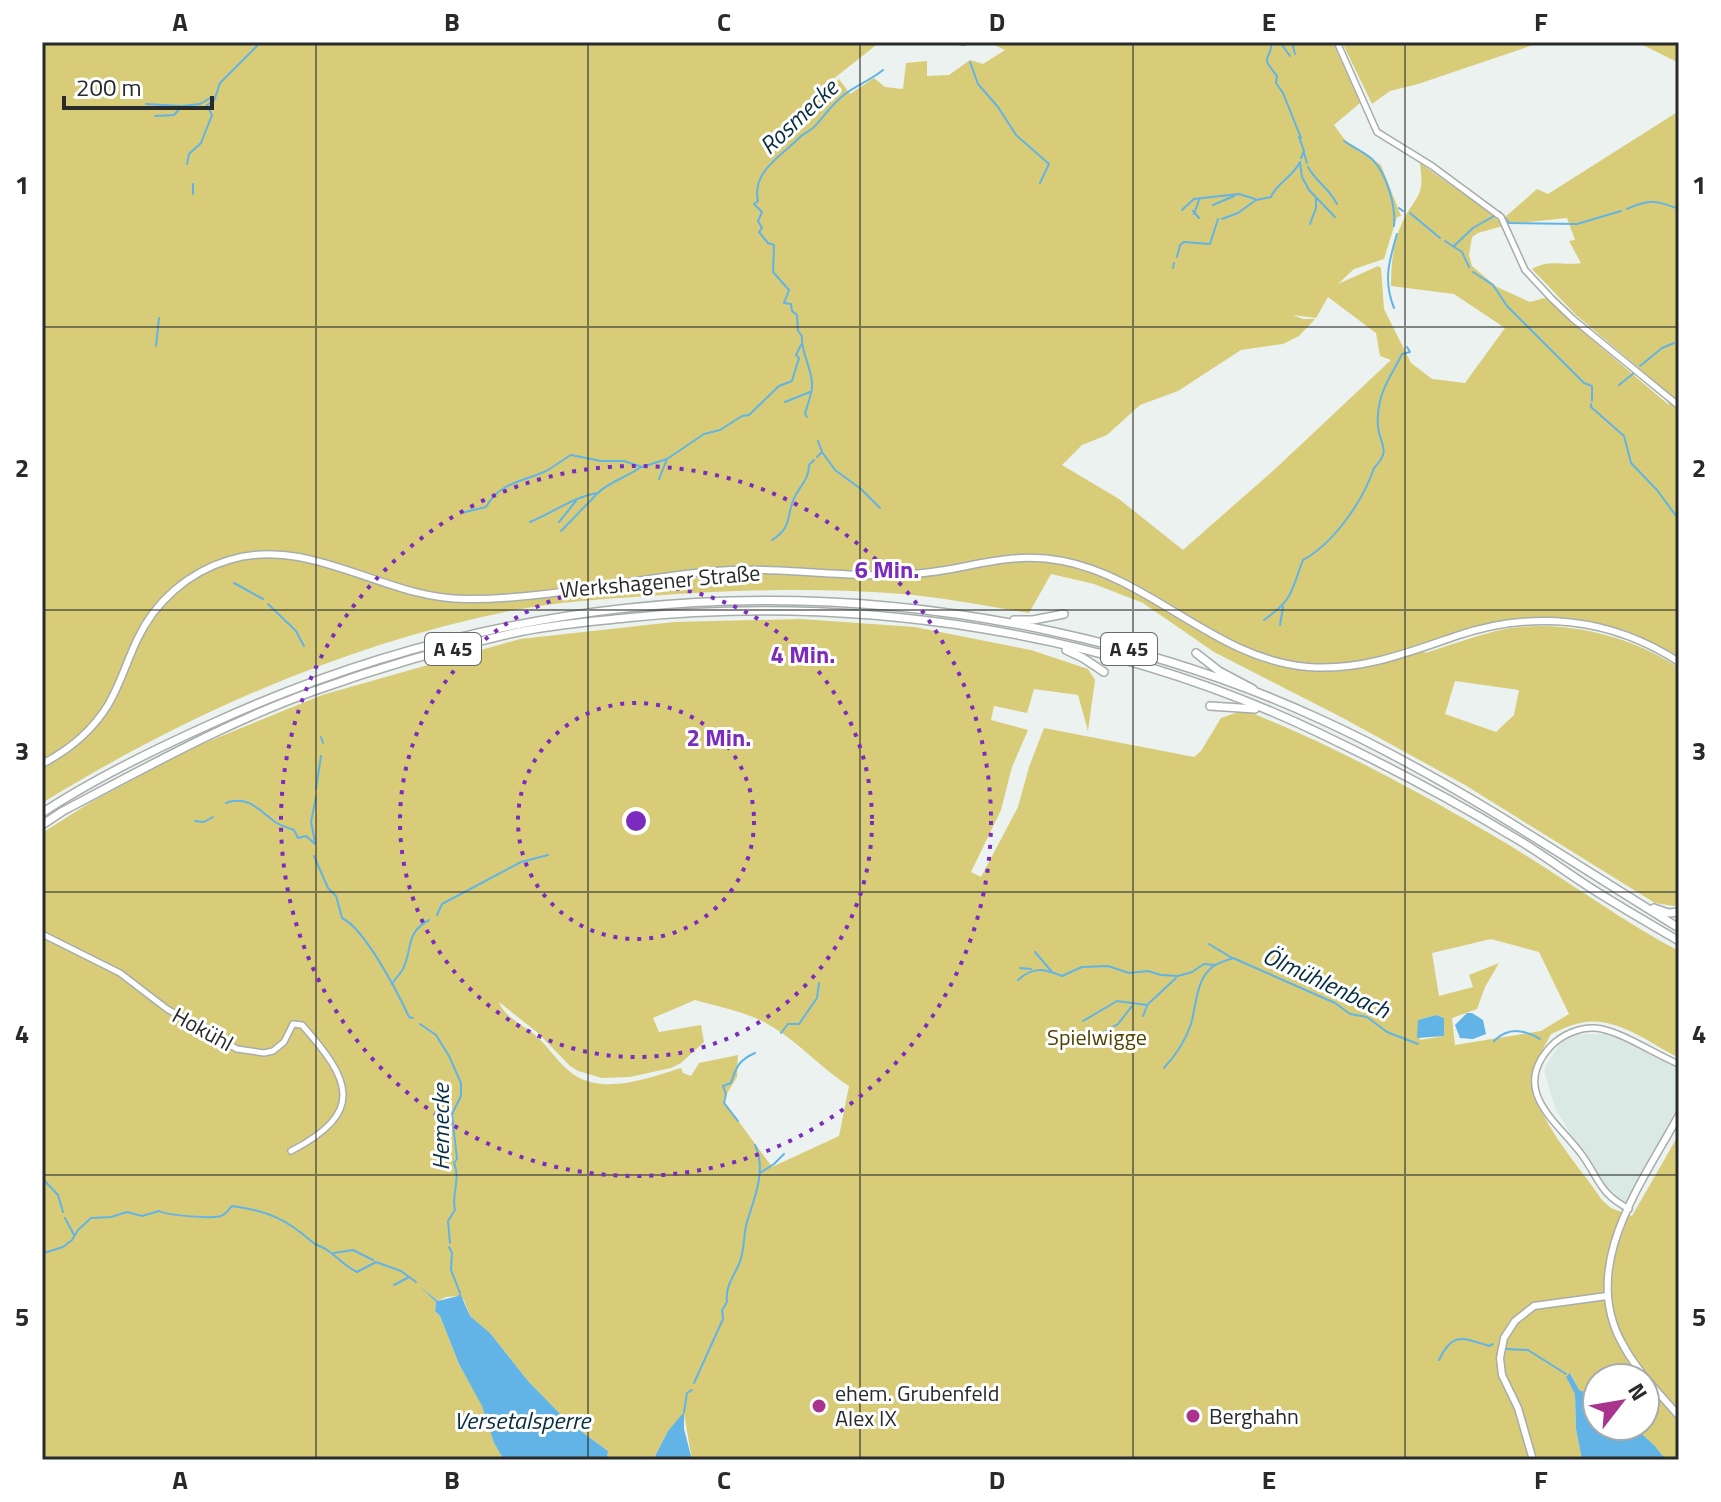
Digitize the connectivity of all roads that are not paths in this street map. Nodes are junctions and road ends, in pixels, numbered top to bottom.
1 (1337, 42) edge
2 (1679, 406) edge
3 (1064, 614) dead end
4 (996, 619) junction
5 (1038, 640) junction
6 (1196, 653) dead end
7 (1679, 662) edge
8 (1104, 672) dead end
9 (1258, 693) junction
10 (1210, 706) dead end
11 (1274, 713) junction
12 (42, 764) edge
13 (42, 813) edge
14 (42, 825) edge
15 (1625, 895) junction
16 (1679, 912) edge
17 (1679, 928) edge
18 (42, 934) edge
19 (1679, 941) edge
20 (1679, 1064) edge
21 (1679, 1115) edge
22 (291, 1151) dead end
23 (1629, 1209) junction
24 (1607, 1296) junction
25 (1679, 1416) edge
26 (1533, 1460) edge

1 - 2 street
3 - 4 highway
4 - 9 highway, A 45
4 - 13 highway, A 45
5 - 8 highway
5 - 11 highway, A 45
5 - 14 highway, A 45
6 - 9 highway
7 - 12 main road, Werkshagener Straße
9 - 15 highway, A 45
10 - 11 highway
11 - 19 highway, A 45
15 - 16 highway
15 - 17 highway, A 45
18 - 22 street, Hokühl
20 - 23 street
21 - 23 main road
23 - 24 main road
24 - 25 main road
24 - 26 main road

